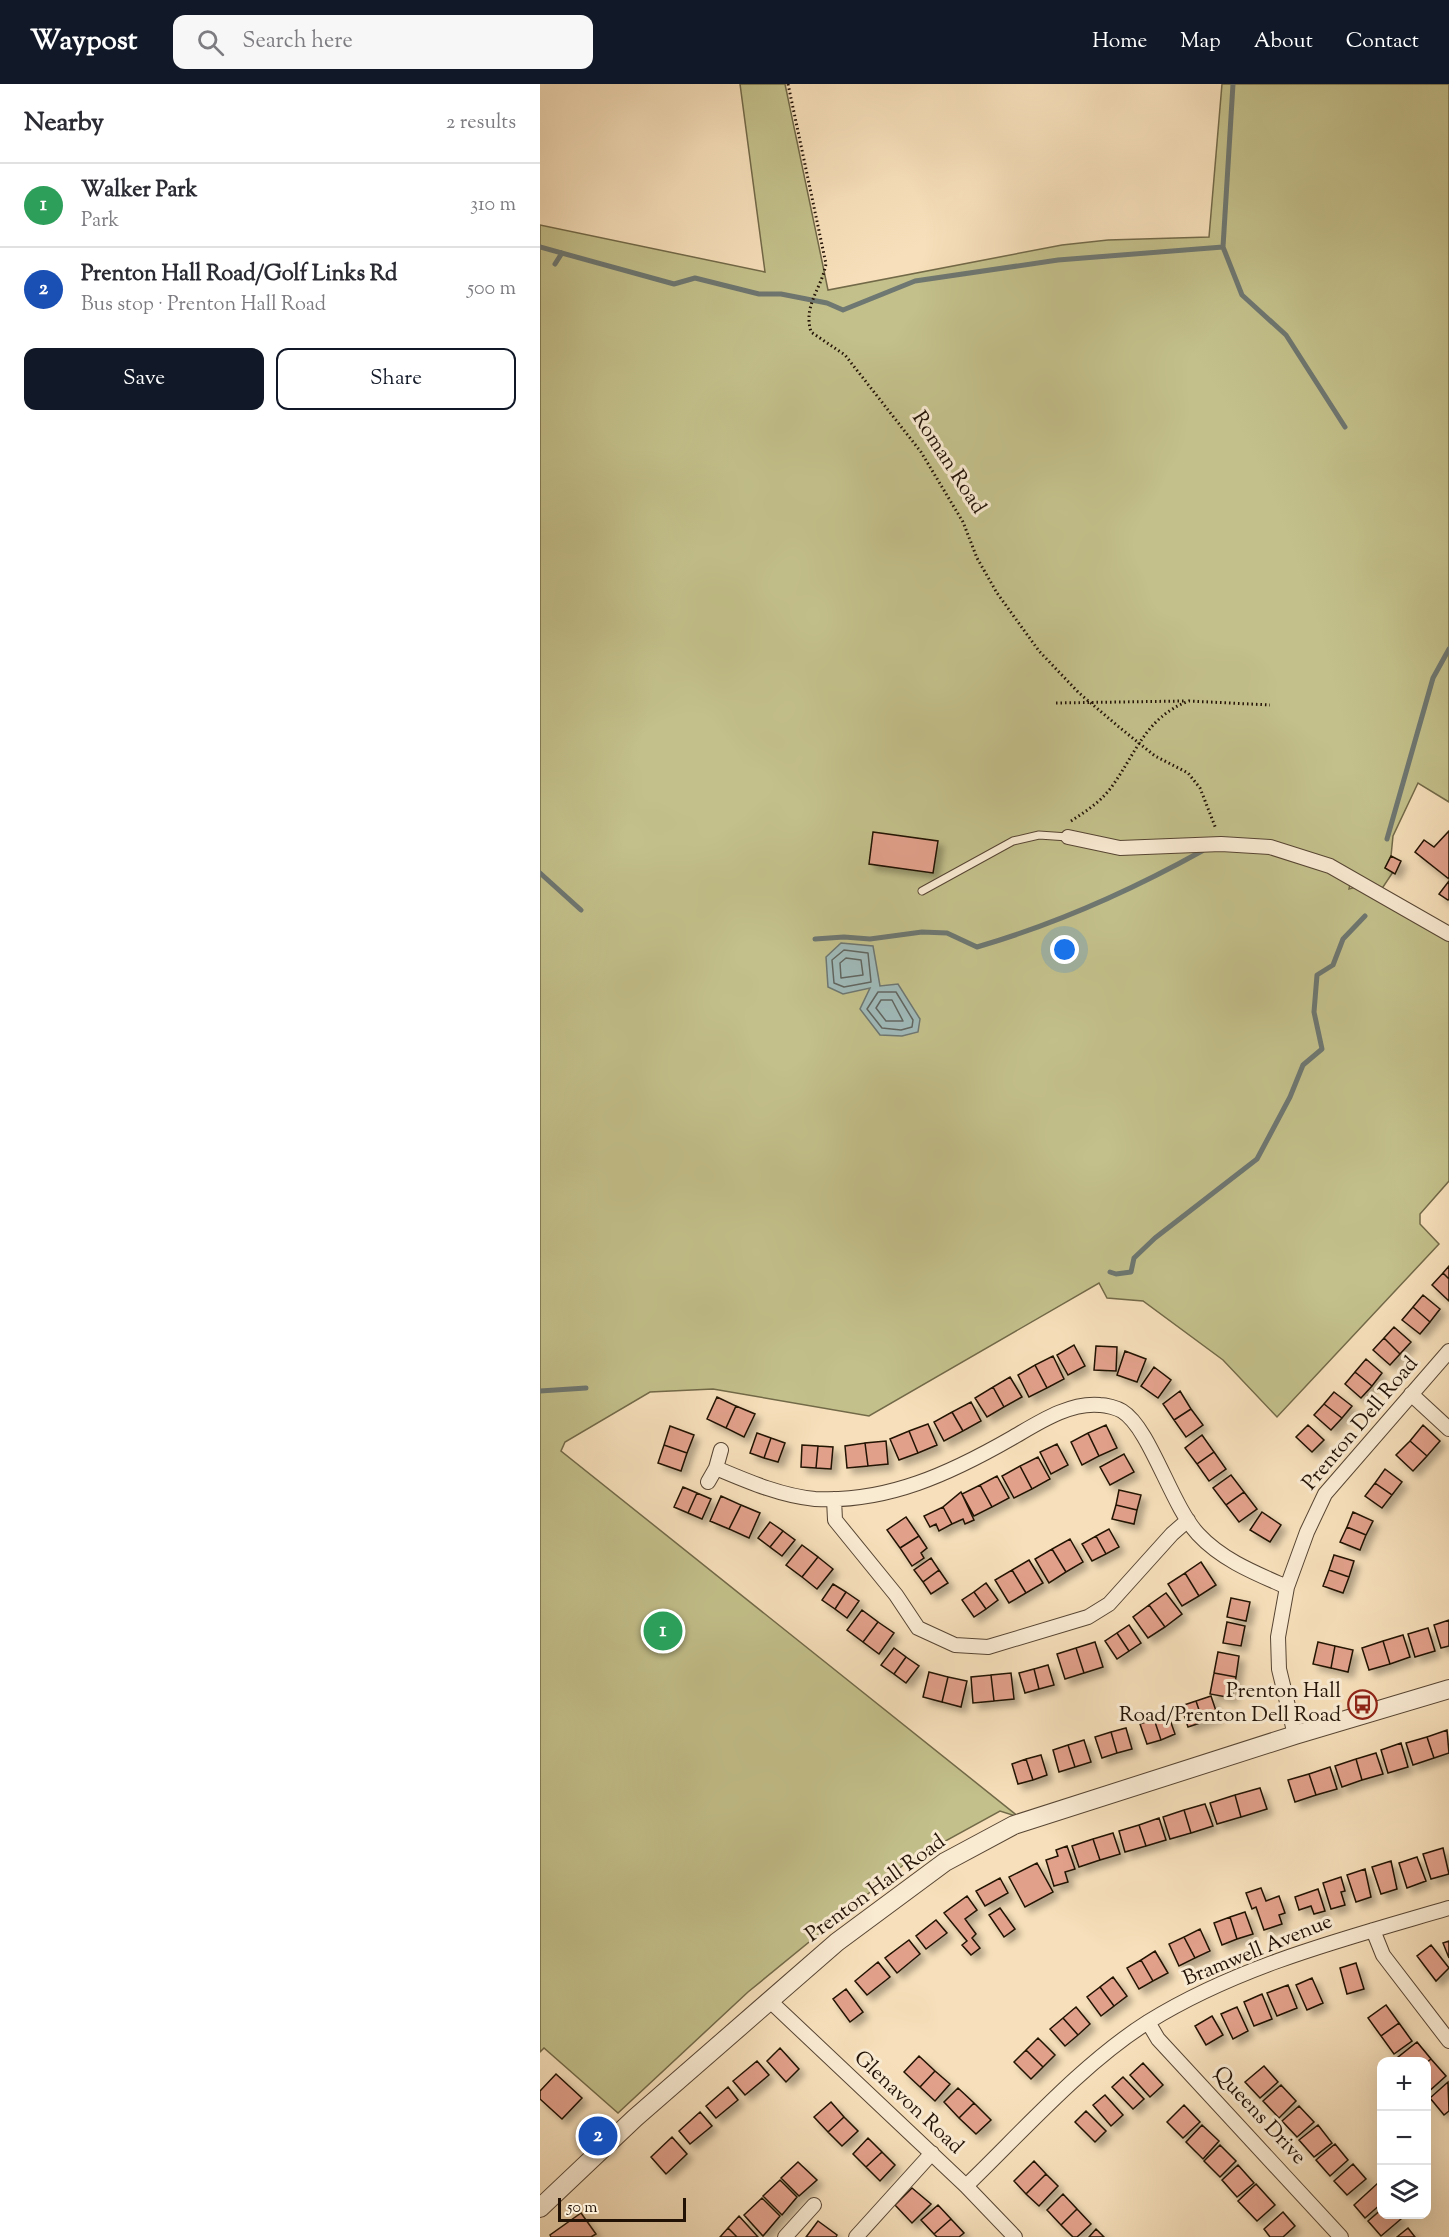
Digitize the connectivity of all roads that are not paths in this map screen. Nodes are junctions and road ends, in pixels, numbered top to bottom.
1 (1068, 837) joint
2 (922, 891) dead end
3 (1449, 934) edge
4 (1449, 1352) edge
5 (1411, 1395) junction
6 (1449, 1429) edge
7 (721, 1450) dead end
8 (716, 1468) junction
9 (708, 1482) dead end
10 (834, 1499) junction
11 (1188, 1520) junction
12 (1287, 1587) junction
13 (1449, 1689) edge
14 (1295, 1735) junction
15 (1449, 1908) edge
16 (1373, 1930) junction
17 (770, 2001) junction
18 (1148, 2022) junction
19 (1449, 2041) edge
20 (932, 2153) junction
21 (966, 2186) junction
22 (814, 2205) dead end
23 (540, 2208) edge
24 (785, 2237) edge
25 (856, 2237) edge
26 (1015, 2237) edge
27 (1341, 2237) edge

1 - 2 lane
1 - 3 street
4 - 5 street, Prenton Dell Road
5 - 6 street
5 - 12 street, Prenton Dell Road
7 - 8 street
8 - 9 street
8 - 10 street
10 - 11 street
10 - 11 street
11 - 12 street
12 - 14 street, Prenton Dell Road
13 - 14 street, Prenton Hall Road
14 - 17 street, Prenton Hall Road
15 - 16 street, Bramwell Avenue
16 - 18 street, Bramwell Avenue
16 - 19 street
17 - 20 street, Glenavon Road
17 - 23 street, Prenton Hall Road
18 - 21 street, Bramwell Avenue
18 - 27 street, Queens Drive
20 - 21 street, Glenavon Road
20 - 25 street
21 - 26 street, Glenavon Road
22 - 24 street

